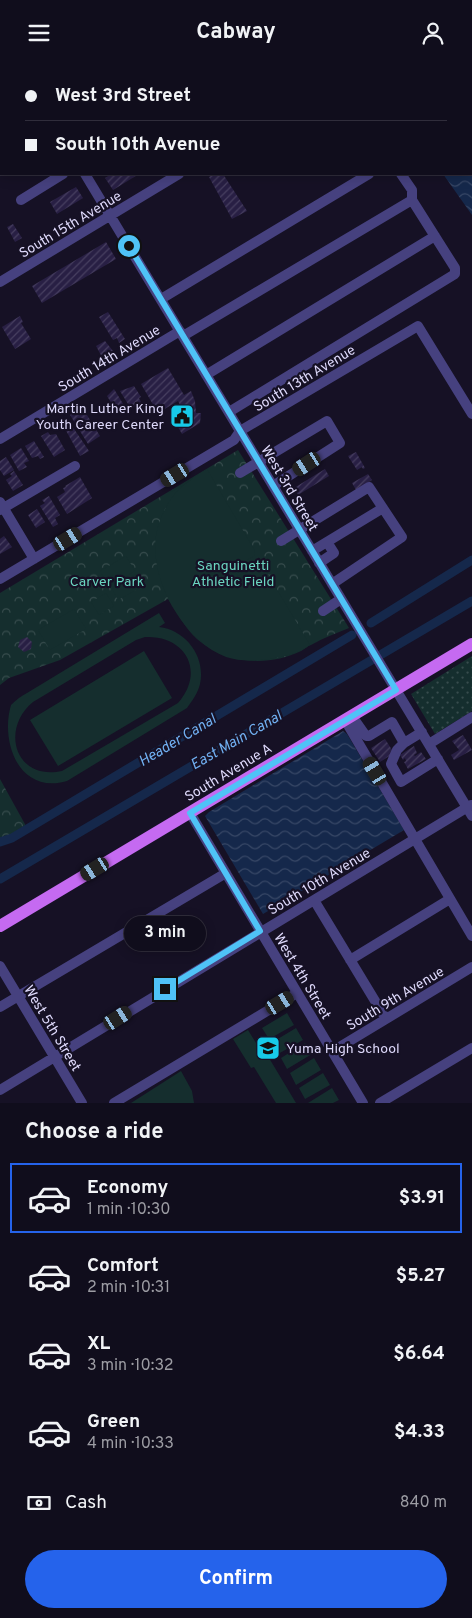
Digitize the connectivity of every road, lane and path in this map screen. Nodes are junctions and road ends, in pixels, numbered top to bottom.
1 (61, 175) edge
2 (86, 175) edge
3 (177, 175) edge
4 (367, 175) edge
5 (402, 175) edge
6 (21, 200) dead end
7 (412, 200) junction
8 (110, 215) junction
9 (435, 236) junction
10 (0, 281) edge
11 (161, 299) junction
12 (182, 334) junction
13 (206, 375) junction
14 (229, 413) junction
15 (472, 414) edge
16 (240, 431) junction
17 (0, 439) edge
18 (259, 462) junction
19 (75, 466) dead end
20 (240, 473) dead end
21 (273, 486) junction
22 (1, 507) edge
23 (383, 508) junction
24 (299, 529) junction
25 (281, 541) dead end
26 (327, 542) junction
27 (312, 551) junction
28 (34, 559) junction
29 (319, 563) junction
30 (0, 579) edge
31 (332, 584) junction
32 (341, 599) junction
33 (323, 611) dead end
34 (472, 644) edge
35 (396, 690) junction
36 (472, 717) edge
37 (348, 718) junction
38 (422, 732) junction
39 (404, 743) junction
40 (429, 744) junction
41 (438, 759) junction
42 (470, 810) edge
43 (190, 813) junction
44 (415, 840) junction
45 (226, 873) junction
46 (450, 899) junction
47 (314, 900) junction
48 (0, 927) edge
49 (260, 931) junction
50 (472, 936) edge
51 (350, 960) junction
52 (0, 966) edge
53 (472, 967) edge
54 (297, 993) junction
55 (18, 996) junction
56 (0, 1007) edge
57 (386, 1019) junction
58 (472, 1049) edge
59 (333, 1051) junction
60 (54, 1057) junction
61 (0, 1090) edge
62 (82, 1103) edge
63 (114, 1103) edge
64 (363, 1103) edge
65 (380, 1103) edge

1 - 6 street
2 - 8 street, West 3rd Street
3 - 8 street, South 15th Avenue
4 - 11 street
5 - 7 street
7 - 9 street
7 - 12 street, South 14th Avenue
8 - 10 street, South 15th Avenue
8 - 11 street, West 3rd Street
9 - 13 street
9 - 14 street
11 - 12 street, West 3rd Street
12 - 13 street, West 3rd Street
12 - 17 street, South 14th Avenue
13 - 14 street, West 3rd Street
14 - 16 street, West 3rd Street
15 - 16 street, South 13th Avenue
16 - 18 street, West 3rd Street
16 - 28 street, South 13th Avenue
18 - 20 street
18 - 21 street, West 3rd Street
18 - 21 street
19 - 22 street
21 - 24 street, West 3rd Street
22 - 28 street
23 - 24 street
23 - 26 street
23 - 31 street
24 - 25 street
24 - 27 street, West 3rd Street
26 - 27 street
26 - 29 street
27 - 29 street, West 3rd Street
28 - 30 street, South 13th Avenue
29 - 31 street, West 3rd Street
31 - 32 street, West 3rd Street
32 - 33 street
32 - 35 street, West 3rd Street
34 - 35 main road, South Avenue A
35 - 37 main road, South Avenue A
35 - 38 street, West 3rd Street
36 - 40 street
37 - 39 street
37 - 43 main road, South Avenue A
37 - 44 street
38 - 39 street
38 - 40 street, West 3rd Street
39 - 41 street
40 - 41 street, West 3rd Street
41 - 42 street, West 3rd Street
42 - 44 street, South 10th Avenue
43 - 45 street, West 4th Street
43 - 48 main road, South Avenue A
44 - 46 street
44 - 47 street, South 10th Avenue
45 - 49 street, West 4th Street
45 - 55 street
46 - 50 street
46 - 51 street
47 - 49 street, South 10th Avenue
47 - 51 street
49 - 54 street, West 4th Street
49 - 60 street, South 10th Avenue
51 - 57 street
52 - 55 street, West 5th Street
53 - 57 street, South 9th Avenue
54 - 59 street, West 4th Street
54 - 63 street
55 - 56 street
55 - 60 street, West 5th Street
57 - 59 street, South 9th Avenue
58 - 65 street
59 - 64 street, West 4th Street
60 - 61 street, South 10th Avenue
60 - 62 street, West 5th Street

